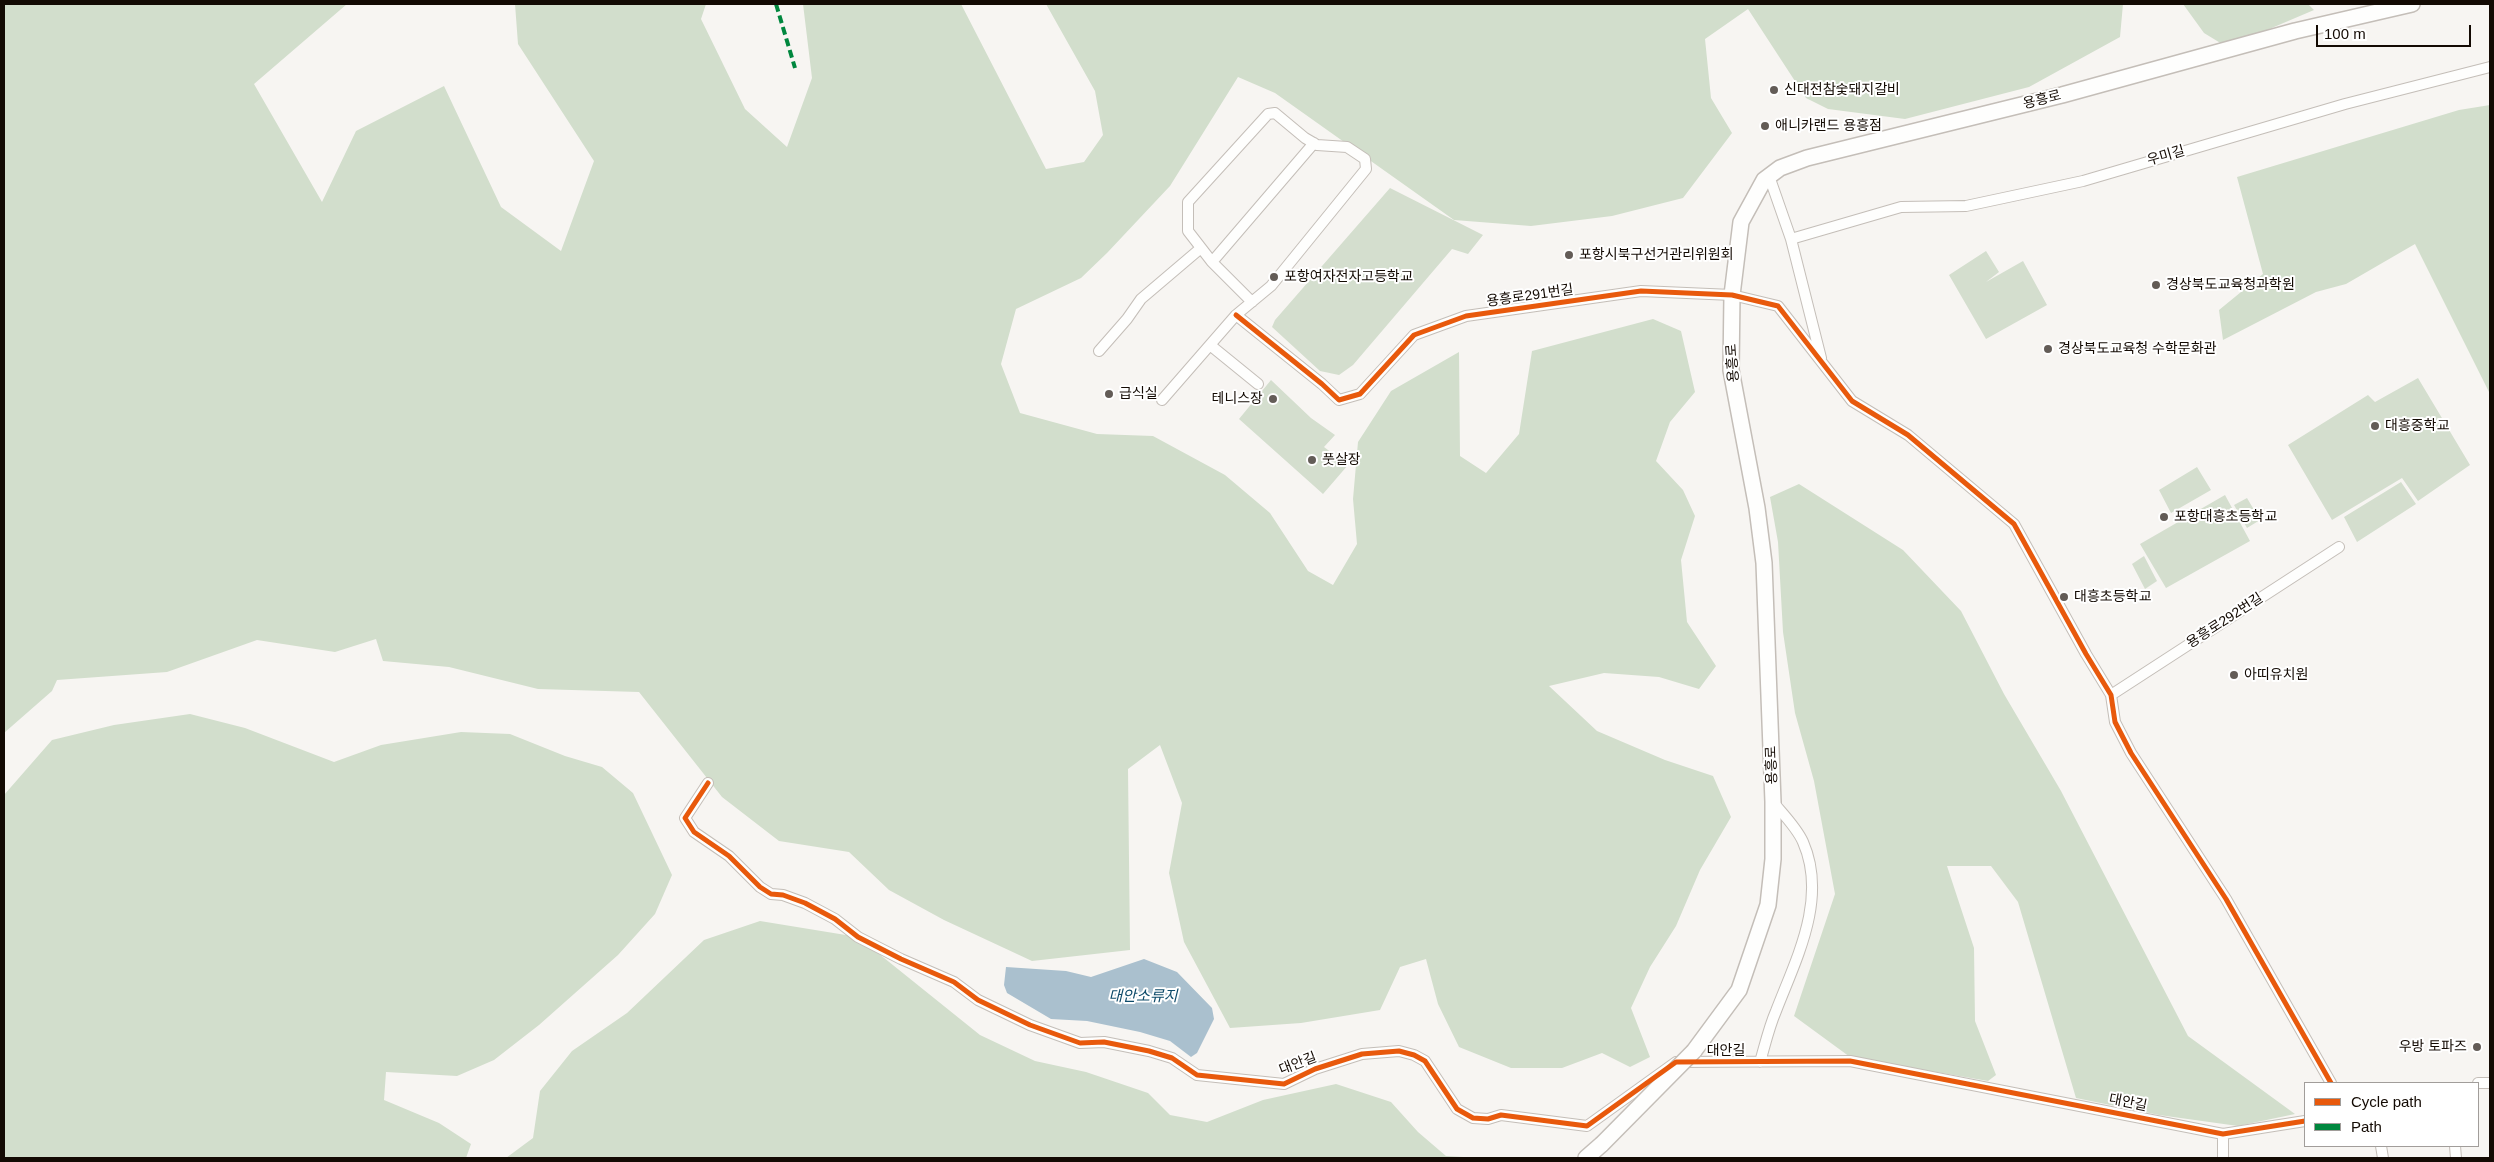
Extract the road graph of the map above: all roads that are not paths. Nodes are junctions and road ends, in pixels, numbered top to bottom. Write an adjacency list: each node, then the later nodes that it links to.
1 (2412, 4): 4 (main road, 용흥로)
2 (2490, 67): 5 (street, 우미길)
3 (1314, 143): 6 (street); 7 (street); 9 (street)
4 (1769, 176): 5 (street); 8 (main road, 용흥로)
5 (1791, 239): 13 (street)
6 (1201, 248): 7 (street); 12 (street)
7 (1212, 262): 9 (street)
8 (1732, 295): 10 (street, 용흥로291번길); 13 (street, 용흥로291번길); 19 (main road, 용흥로)
9 (1252, 302): 10 (street)
10 (1236, 315): 11 (street)
11 (1210, 345): 14 (street); 15 (street)
12 (1099, 351)
13 (1822, 361): 17 (street, 용흥로291번길)
14 (1258, 384)
15 (1162, 400)
16 (2339, 547): 17 (street, 용흥로292번길)
17 (2111, 694): 21 (street)
18 (708, 783): 20 (street, 대안길)
19 (1773, 802): 20 (street); 24 (main road, 용흥로, bridge)
20 (1760, 1062): 23 (street, 대안길)
21 (2330, 1082)
22 (2304, 1121): 23 (street, 대안길)
23 (2223, 1134): 25 (street)
24 (1586, 1158)
25 (2223, 1158)

